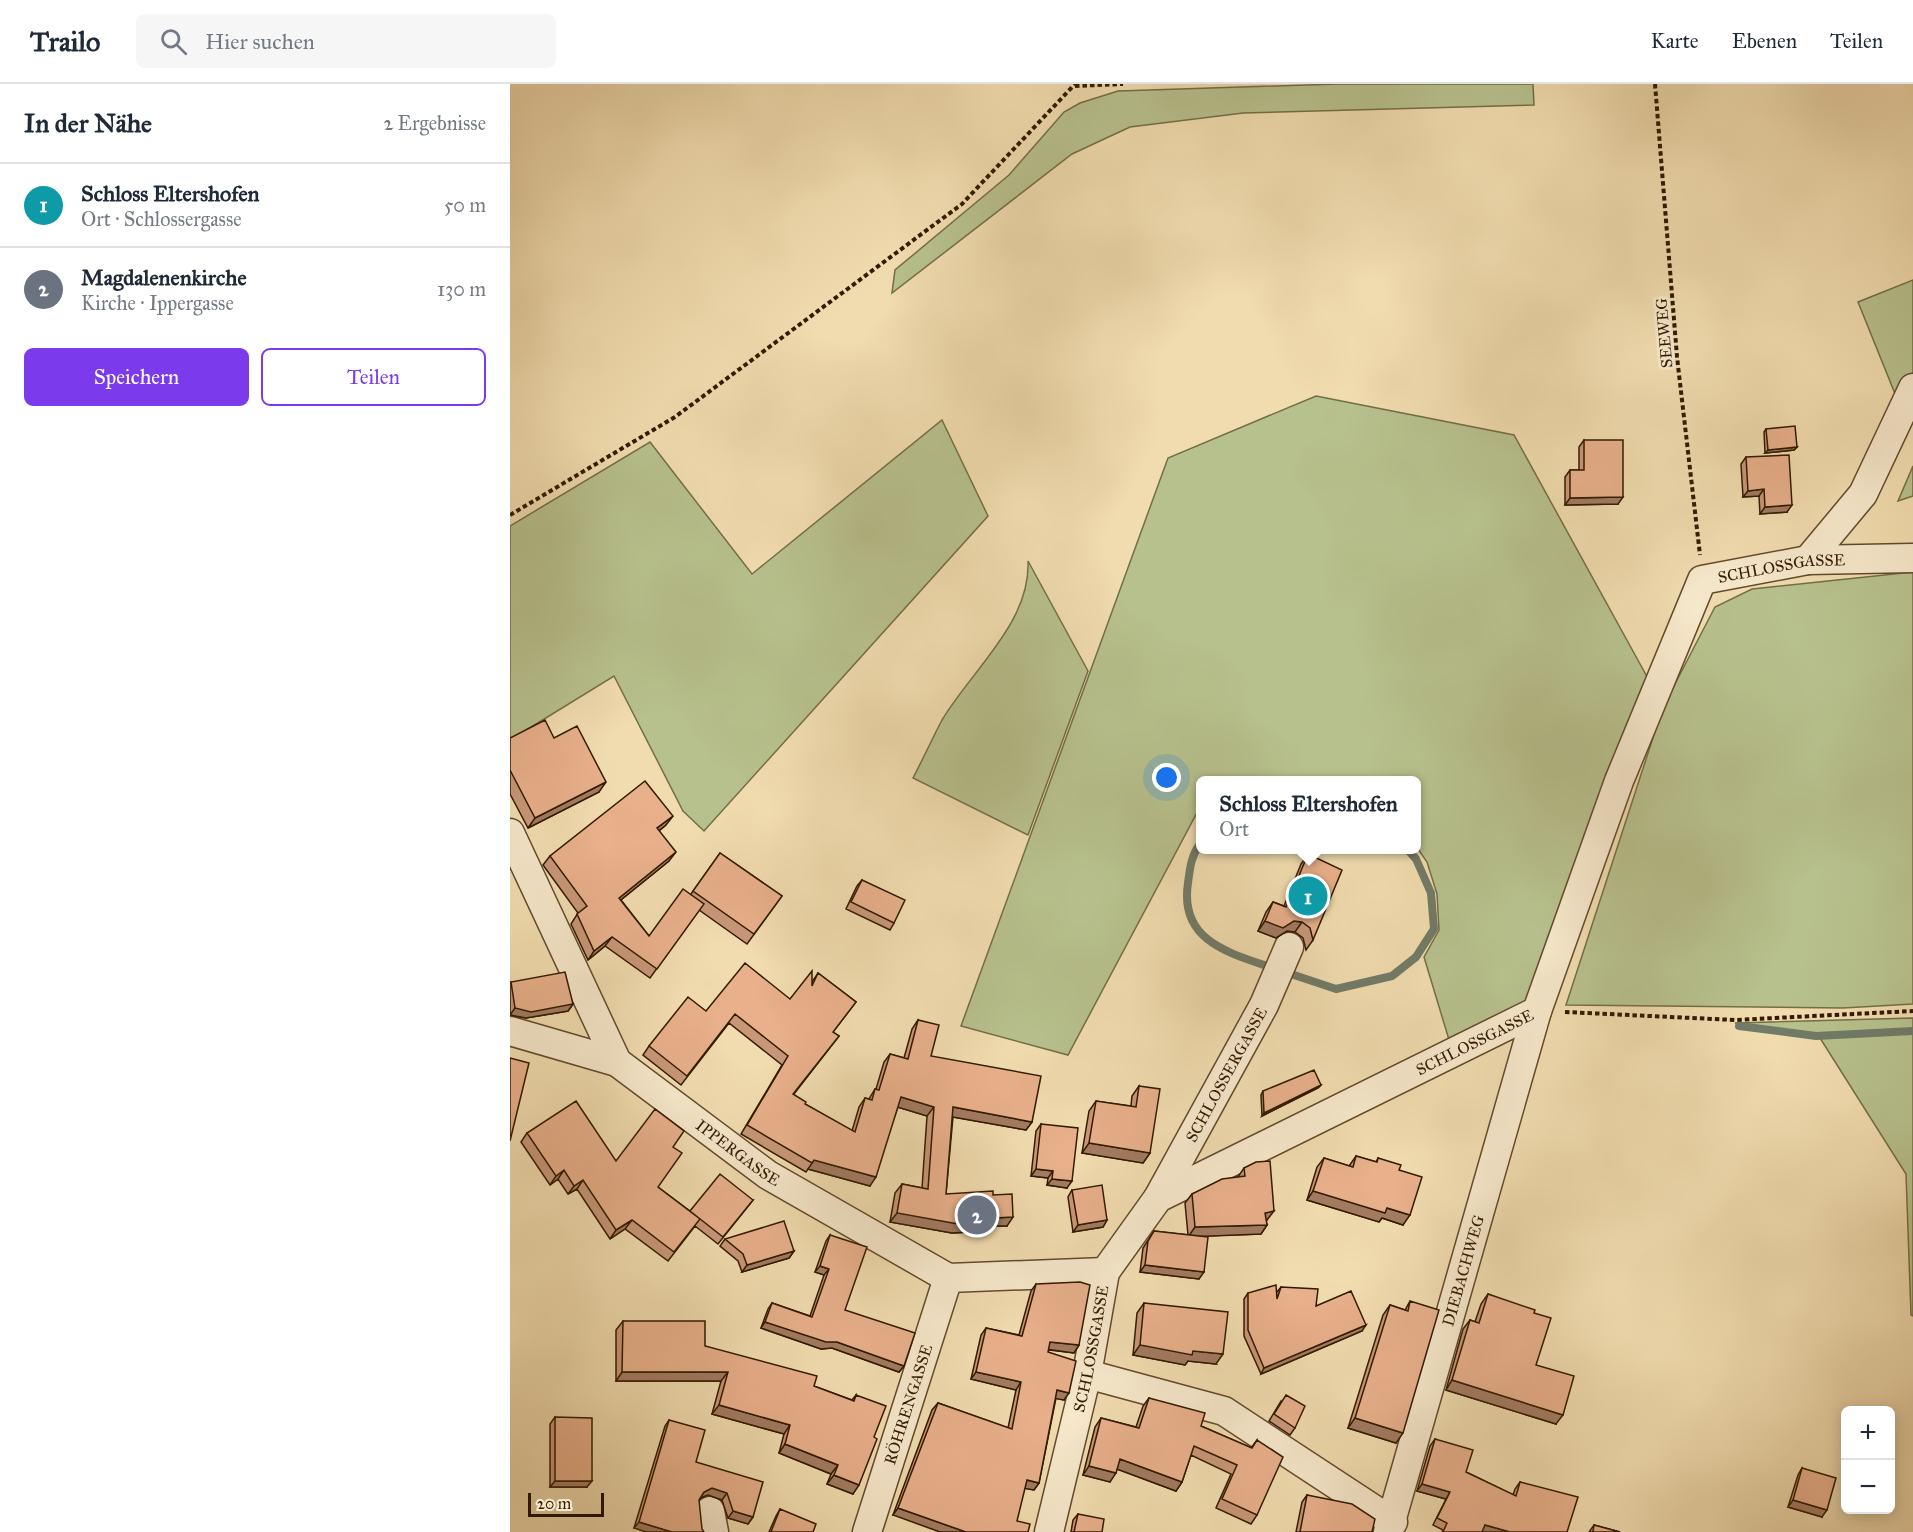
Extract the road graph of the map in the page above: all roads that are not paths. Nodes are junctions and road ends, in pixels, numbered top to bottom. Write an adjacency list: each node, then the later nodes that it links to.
1 (1913, 388): 3 (street)
2 (1913, 558): 3 (street, SCHLOSSGASSE)
3 (1808, 560): 6 (street, SCHLOSSGASSE)
4 (510, 833): 8 (street, IPPERGASSE)
5 (1286, 954): 9 (street, SCHLOSSERGASSE)
6 (1537, 1011): 9 (street, SCHLOSSGASSE); 13 (street, DIEBACHWEG)
7 (510, 1030): 8 (street)
8 (617, 1062): 11 (street, IPPERGASSE)
9 (1158, 1198): 10 (street, SCHLOSSGASSE)
10 (1105, 1272): 11 (street); 12 (street, SCHLOSSGASSE)
11 (948, 1278): 14 (street, RÖHRENGASSE)
12 (1087, 1374): 13 (street); 15 (street, SCHLOSSGASSE)
13 (1391, 1527)
14 (867, 1532)
15 (1049, 1532)

